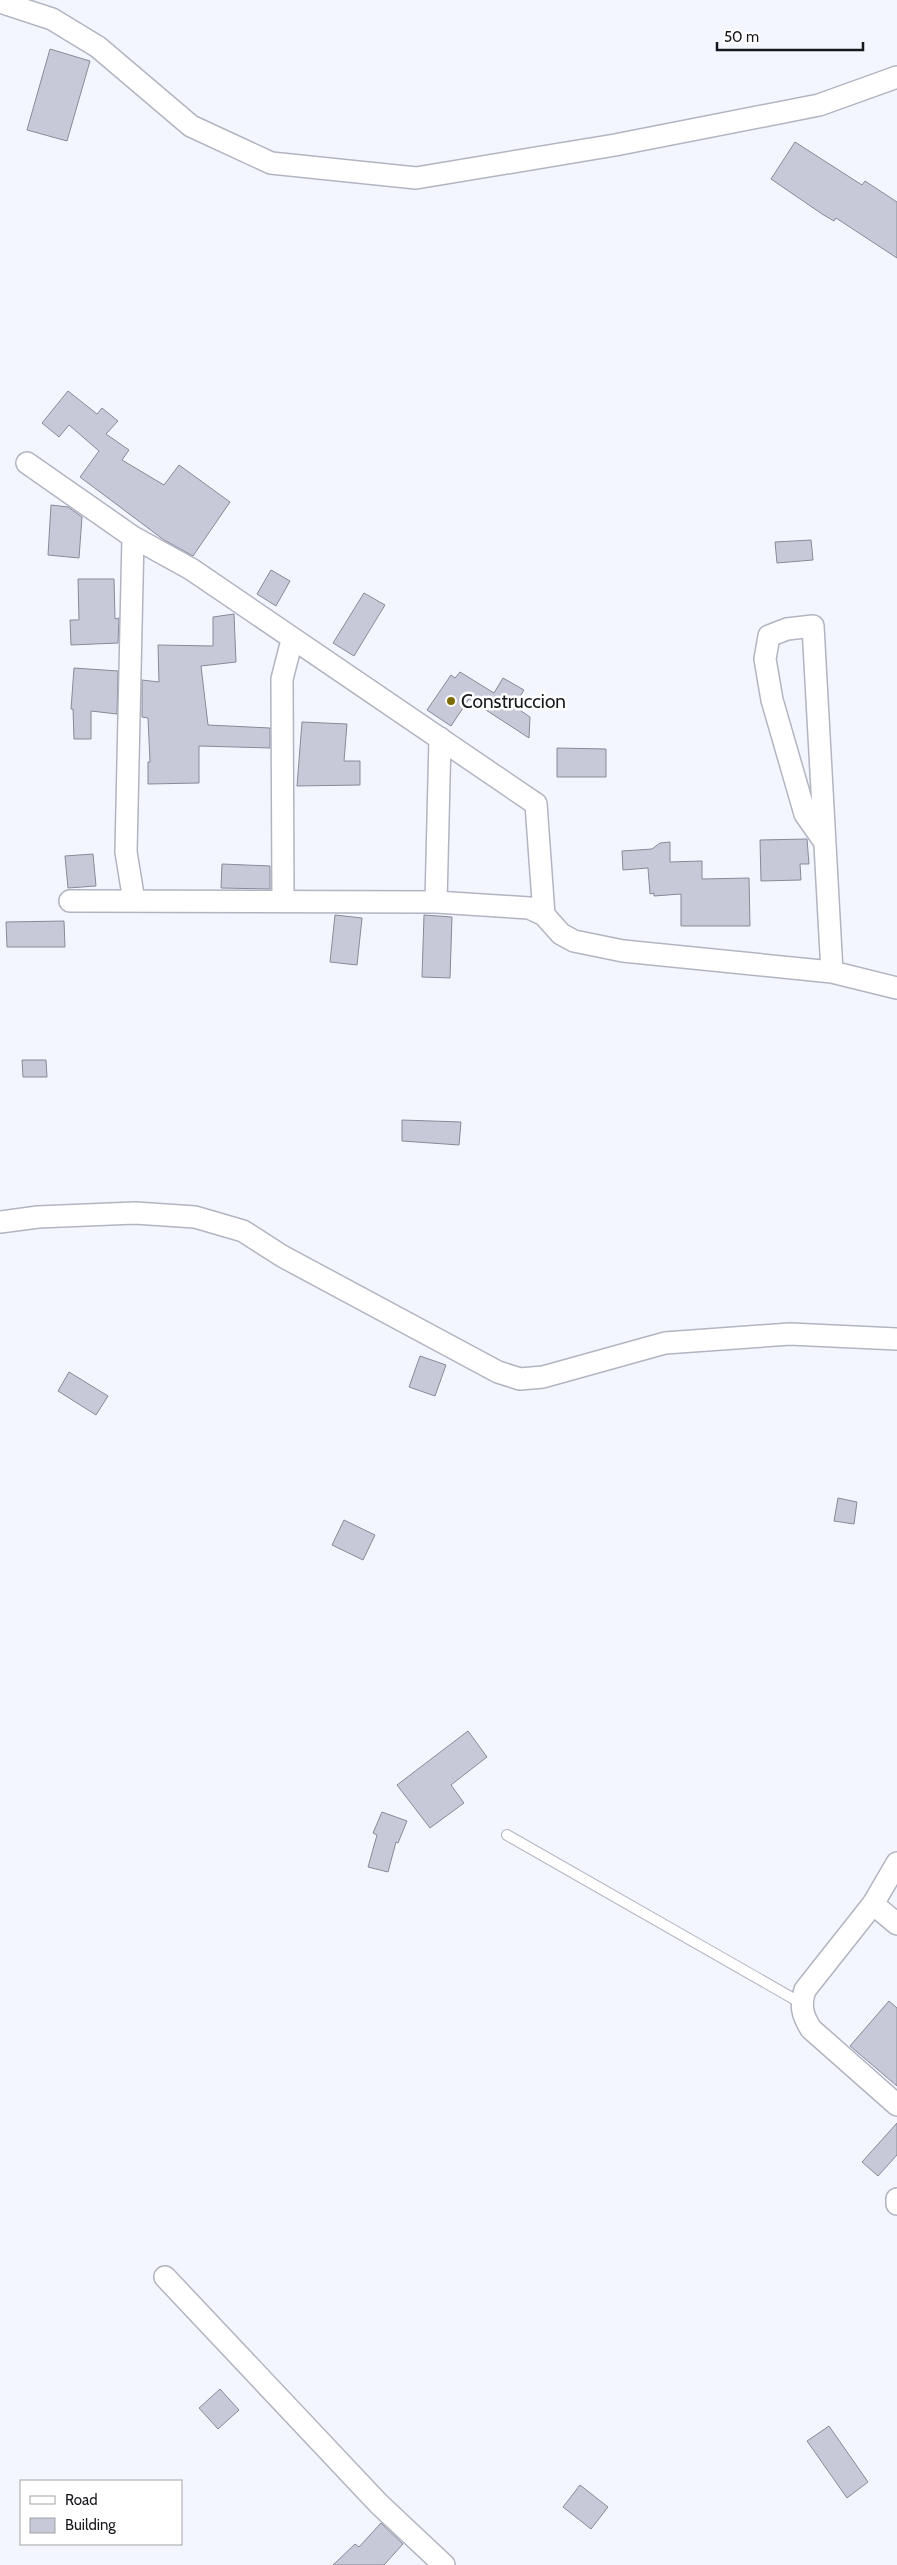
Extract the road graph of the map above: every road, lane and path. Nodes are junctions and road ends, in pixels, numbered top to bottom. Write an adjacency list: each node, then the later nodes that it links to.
1 (0, 2): 2 (street)
2 (897, 77)
3 (27, 463): 4 (street)
4 (133, 537): 5 (street); 10 (street)
5 (292, 640): 6 (street); 8 (street)
6 (440, 738): 11 (street); 12 (street)
7 (824, 841): 7 (street); 13 (street)
8 (283, 900): 10 (street); 11 (street)
9 (70, 901): 10 (street)
10 (134, 901)
11 (436, 902): 12 (street)
12 (544, 915): 13 (street)
13 (832, 972): 14 (street)
14 (897, 988)
15 (0, 1222): 16 (street)
16 (897, 1339)
17 (508, 1835): 21 (lane)
18 (897, 1863): 19 (street)
19 (873, 1904): 20 (street); 21 (street)
20 (897, 1924)
21 (801, 2003): 22 (street)
22 (897, 2104)
23 (897, 2199): 24 (street)
24 (897, 2204)
25 (165, 2276): 26 (street)
26 (444, 2565)

